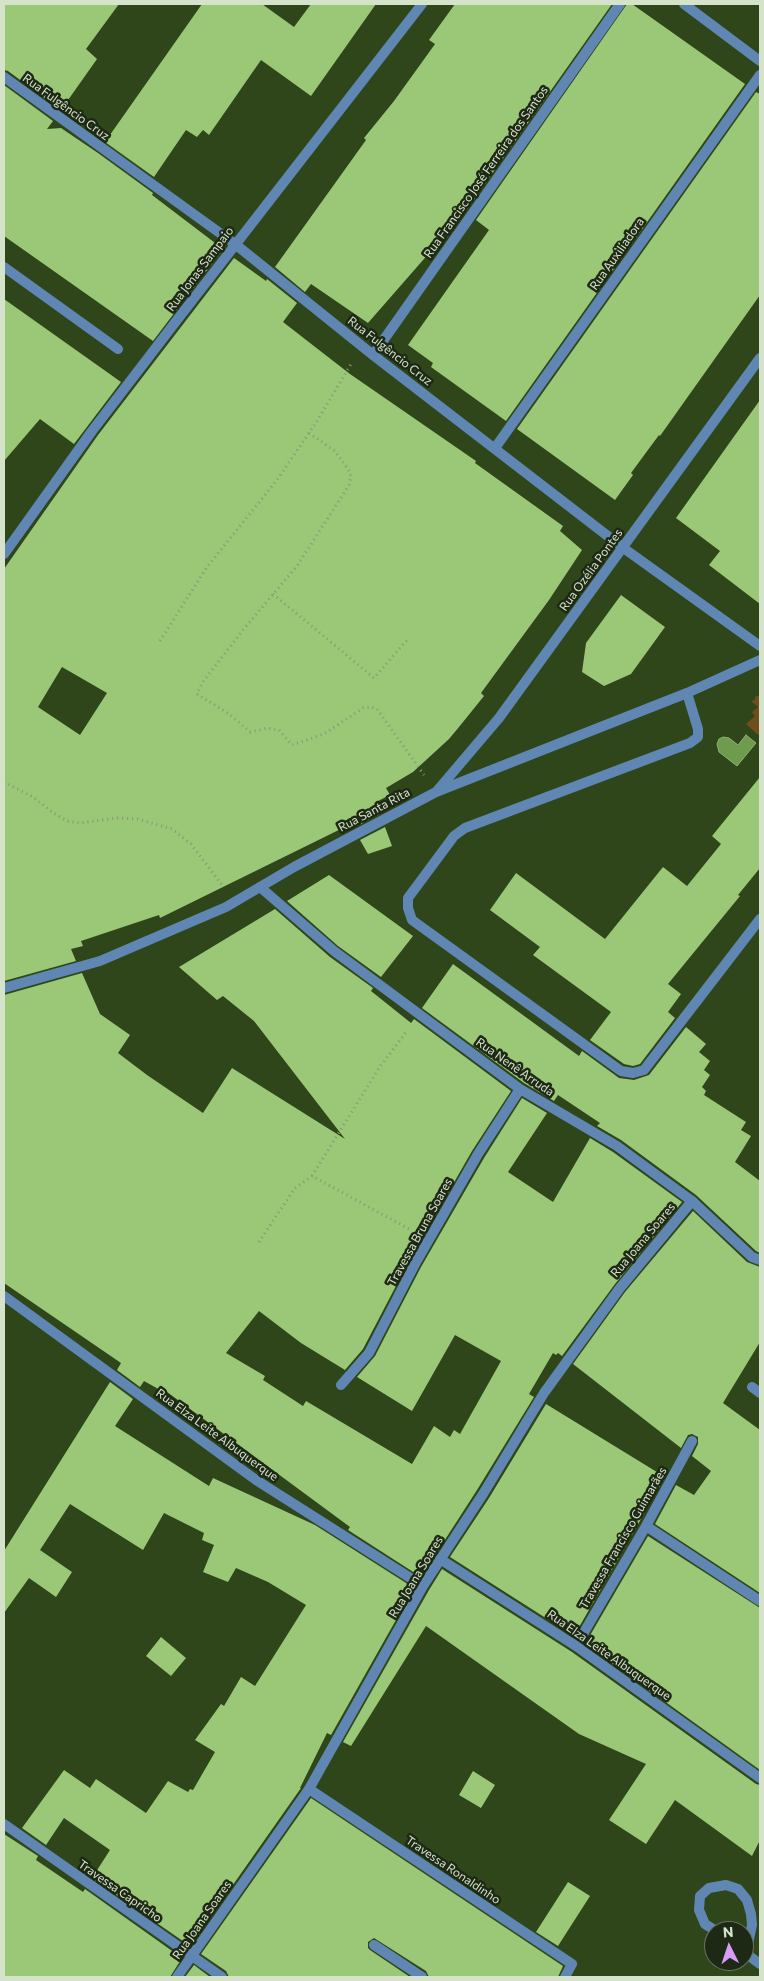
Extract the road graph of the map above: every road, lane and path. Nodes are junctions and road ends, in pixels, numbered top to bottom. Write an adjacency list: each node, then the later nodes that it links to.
1 (422, 4): 7 (street, Rua Jonas Sampaio)
2 (620, 4): 11 (street, Rua Francisco José Ferreira dos Santos)
3 (684, 4): 4 (street)
4 (760, 61)
5 (760, 75): 14 (street, Rua Auxiliadora)
6 (4, 77): 7 (street, Rua Fulgêncio Cruz)
7 (235, 244): 9 (street, Rua Fulgêncio Cruz); 16 (street, Rua Jonas Sampaio)
8 (4, 267): 10 (street)
9 (363, 345): 11 (street, Rua Fulgêncio Cruz); 13 (path)
10 (118, 349)
11 (373, 355): 14 (street, Rua Fulgêncio Cruz)
12 (760, 358): 15 (street, Rua Ozélia Pontes)
13 (308, 433): 17 (path); 19 (path)
14 (495, 448): 15 (street, Rua Fulgêncio Cruz)
15 (622, 548): 20 (street, Rua Fulgêncio Cruz); 24 (street, Rua Ozélia Pontes)
16 (4, 554)
17 (273, 594): 18 (path); 24 (path)
18 (407, 640)
19 (160, 641)
20 (760, 646)
21 (760, 660): 22 (street, Rua Santa Rita)
22 (687, 693): 24 (street, Rua Santa Rita); 27 (street)
23 (4, 782): 26 (path)
24 (436, 792): 25 (street, Rua Santa Rita)
25 (260, 887): 26 (street, Rua Santa Rita); 29 (street, Rua Nenê Arruda)
26 (234, 902): 28 (street, Rua Santa Rita)
27 (760, 919)
28 (4, 988)
29 (420, 1013): 30 (street, Rua Nenê Arruda); 31 (path)
30 (520, 1089): 32 (street, Rua Nenê Arruda); 33 (street, Travessa Bruna Soares)
31 (312, 1176): 33 (path); 34 (path)
32 (692, 1201): 35 (street, Rua Nenê Arruda); 40 (street, Rua Joana Soares)
33 (429, 1239): 37 (street, Travessa Bruna Soares)
34 (259, 1242)
35 (760, 1260)
36 (4, 1296): 41 (street, Rua Elza Leite Albuquerque)
37 (341, 1385)
38 (692, 1442): 39 (street, Travessa Francisco Guimarães)
39 (646, 1526): 42 (street); 43 (street, Travessa Francisco Guimarães)
40 (440, 1559): 41 (street, Rua Joana Soares); 43 (street, Rua Elza Leite Albuquerque)
41 (423, 1586): 45 (street, Rua Joana Soares)
42 (760, 1601)
43 (576, 1646): 44 (street, Rua Elza Leite Albuquerque)
44 (760, 1778)
45 (309, 1789): 50 (street, Rua Joana Soares); 54 (street, Travessa Ronaldinho)
46 (4, 1824): 50 (street, Travessa Capricho)
47 (752, 1921): 48 (street)
48 (704, 1922)
49 (374, 1945): 53 (street)
50 (192, 1957): 51 (street, Rua Joana Soares); 52 (street, Travessa Capricho)
51 (177, 1977)
52 (222, 1977)
53 (422, 1977)
54 (565, 1977)

